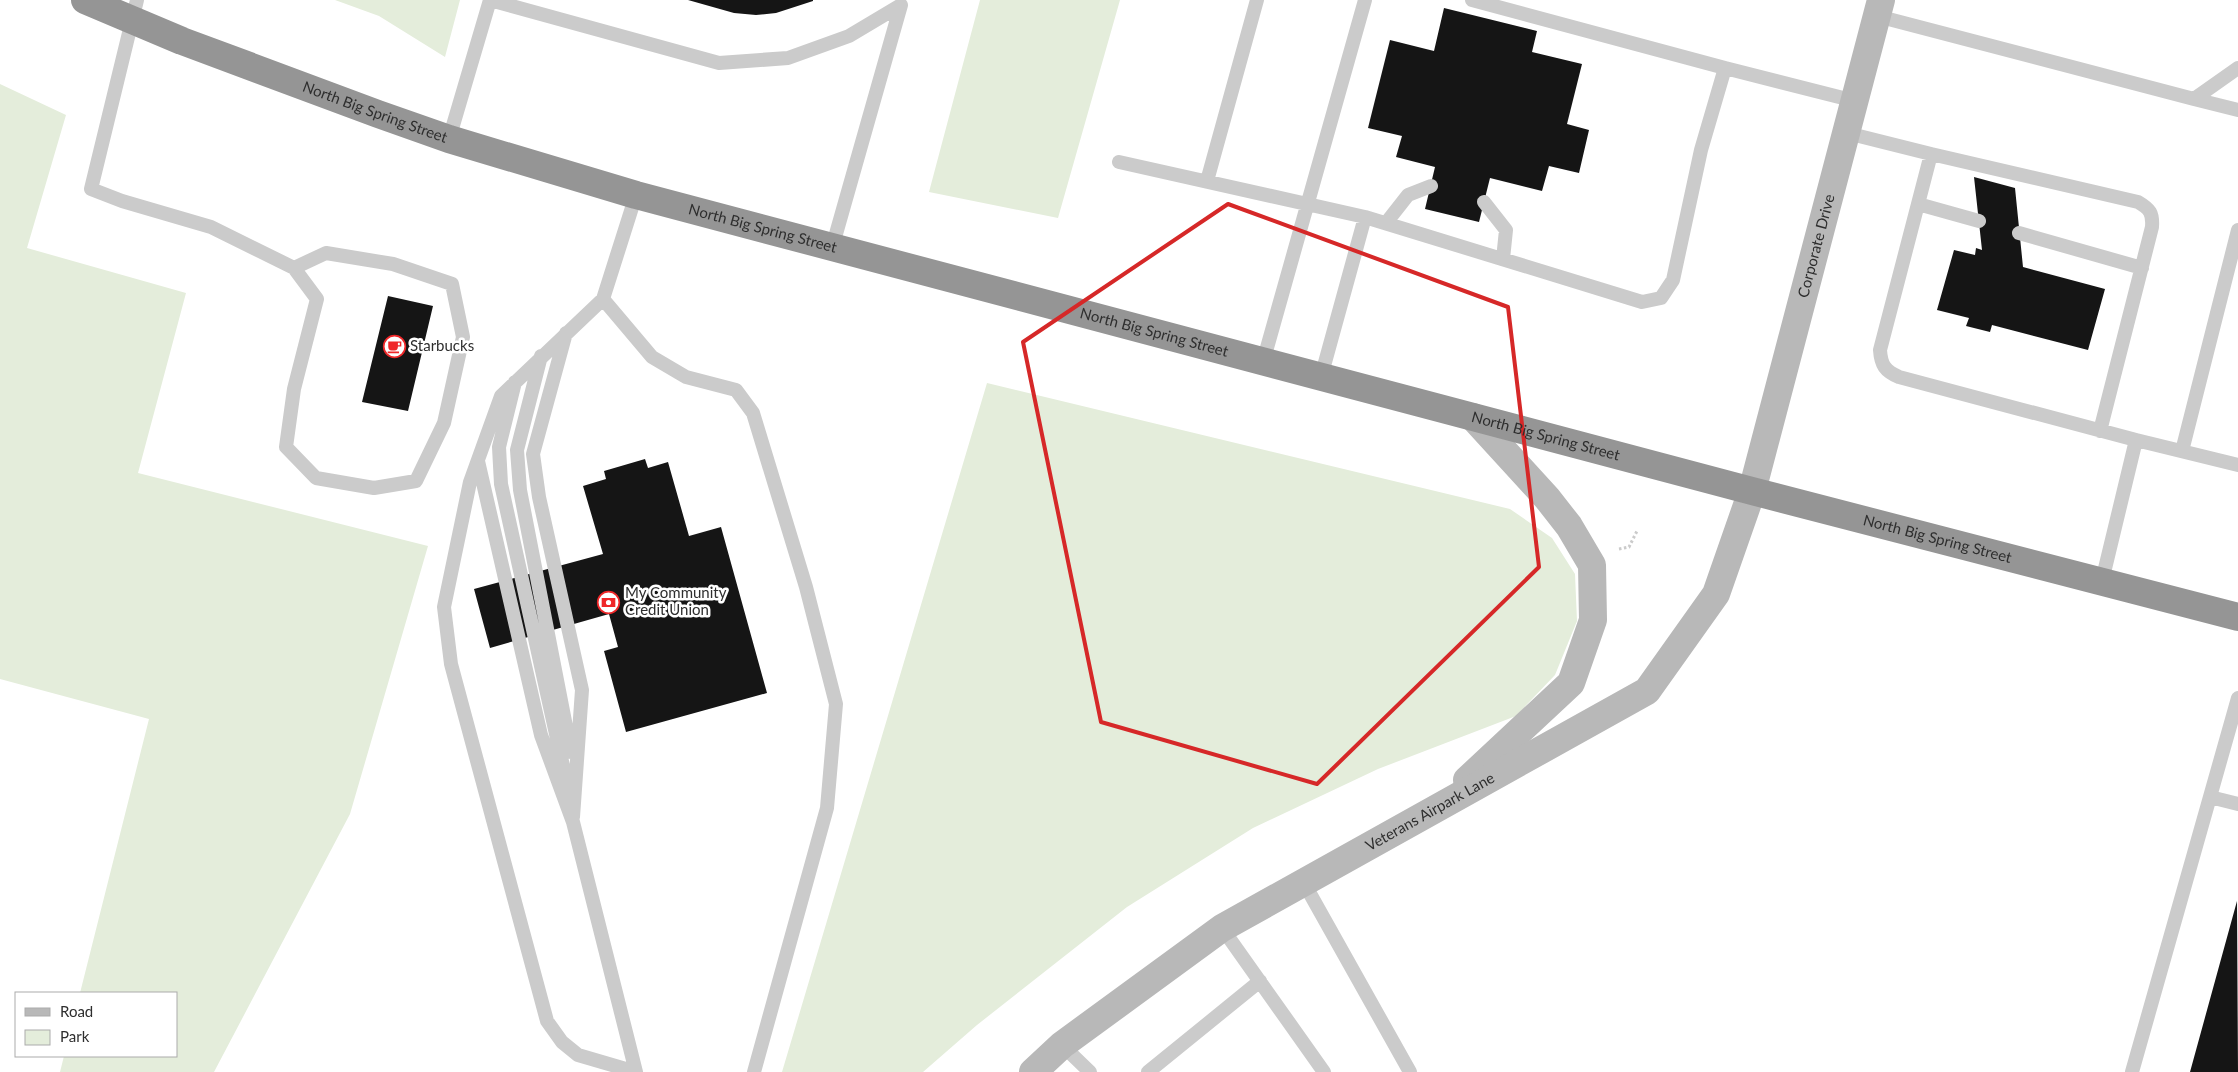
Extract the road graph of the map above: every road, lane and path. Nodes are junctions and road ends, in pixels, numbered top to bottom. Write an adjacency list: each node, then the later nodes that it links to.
1 (85, 0): 7 (highway, North Big Spring Street)
2 (1257, 0): 17 (lane)
3 (1364, 0): 21 (lane)
4 (1472, 0): 8 (lane)
5 (903, 2): 14 (lane); 28 (lane)
6 (1879, 8): 10 (lane); 11 (street, Corporate Drive)
7 (134, 10): 14 (highway, North Big Spring Street); 30 (lane)
8 (1725, 68): 11 (lane); 29 (lane)
9 (2238, 68): 10 (lane)
10 (2194, 99): 12 (lane)
11 (1855, 101): 13 (street, Corporate Drive)
12 (2238, 110)
13 (1846, 134): 15 (lane); 44 (street, Corporate Drive)
14 (449, 139): 19 (highway, North Big Spring Street)
15 (1931, 154): 22 (lane); 31 (lane)
16 (1119, 162): 17 (lane)
17 (1207, 181): 21 (lane)
18 (1430, 186): 25 (lane)
19 (636, 195): 28 (highway, North Big Spring Street); 32 (lane)
20 (1484, 202): 29 (lane)
21 (1307, 204): 23 (lane); 35 (lane)
22 (1918, 204): 24 (lane); 39 (lane)
23 (1366, 217): 25 (lane); 36 (lane)
24 (1979, 221)
25 (1386, 223): 29 (lane)
26 (2238, 230): 41 (lane)
27 (2019, 233): 31 (lane)
28 (832, 248): 35 (highway, North Big Spring Street)
29 (1503, 259)
30 (294, 268): 30 (lane)
31 (2142, 268): 39 (lane)
32 (602, 299): 33 (lane); 59 (lane)
33 (566, 333): 34 (lane); 53 (lane)
34 (541, 356): 37 (lane); 53 (lane)
35 (1264, 362): 36 (highway, North Big Spring Street)
36 (1322, 377): 38 (highway, North Big Spring Street)
37 (515, 382): 42 (lane); 53 (lane)
38 (1473, 417): 44 (highway, North Big Spring Street); 52 (street)
39 (2100, 431): 40 (lane)
40 (2136, 440): 41 (lane); 47 (lane)
41 (2182, 451): 43 (lane)
42 (478, 461): 53 (lane); 58 (lane)
43 (2238, 465)
44 (1752, 492): 47 (highway, North Big Spring Street); 52 (street, Veterans Airpark Lane)
45 (1637, 531): 46 (path)
46 (1614, 550)
47 (2102, 581): 48 (highway, North Big Spring Street)
48 (2238, 616)
49 (2238, 698): 50 (lane)
50 (2210, 797): 51 (lane); 65 (lane)
51 (2238, 804)
52 (1432, 811): 54 (street, Veterans Airpark Lane)
53 (573, 822): 58 (lane)
54 (1304, 883): 55 (street, Veterans Airpark Lane); 64 (lane)
55 (1222, 928): 56 (lane); 57 (street, Veterans Airpark Lane)
56 (1260, 981): 62 (lane); 63 (lane)
57 (1062, 1045): 60 (street, Veterans Airpark Lane); 61 (lane)
58 (636, 1072)
59 (754, 1072)
60 (1033, 1072)
61 (1090, 1072)
62 (1148, 1072)
63 (1324, 1072)
64 (1410, 1072)
65 (2132, 1072)

